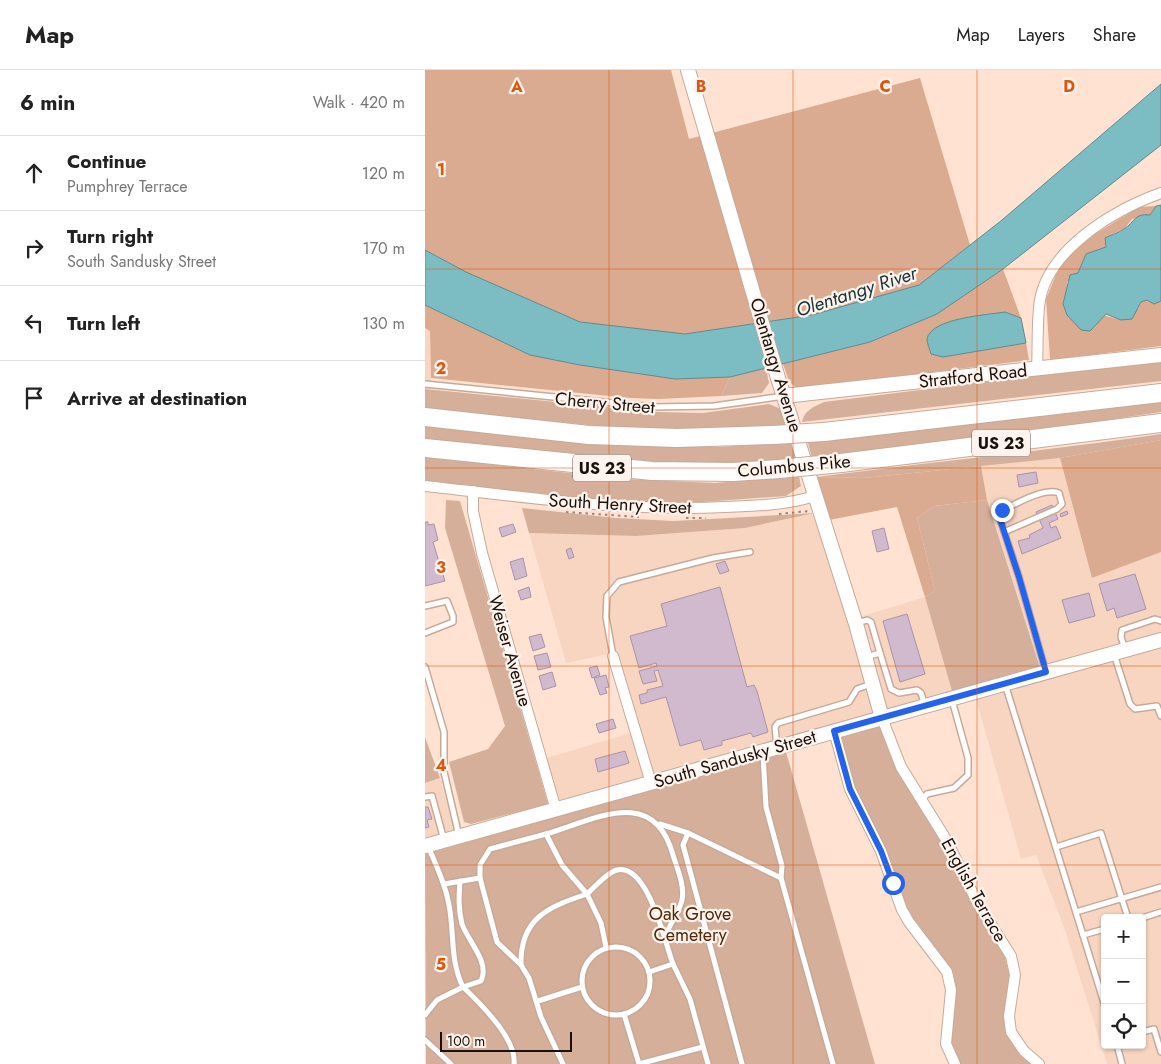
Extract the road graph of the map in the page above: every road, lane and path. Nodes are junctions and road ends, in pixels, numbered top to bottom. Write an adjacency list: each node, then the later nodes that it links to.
1 (688, 70): 7 (street, Olentangy Avenue)
2 (1161, 193): 4 (street)
3 (1161, 355): 4 (street, Stratford Road)
4 (1037, 369): 7 (street, Stratford Road)
5 (425, 384): 7 (lane, Cherry Street)
6 (1161, 393): 8 (highway, Columbus Pike / US 23, bridge)
7 (784, 396): 13 (street, Olentangy Avenue)
8 (425, 417)
9 (1161, 423): 10 (highway, Columbus Pike / US 23, bridge)
10 (425, 448)
11 (425, 486): 12 (street, South Henry Street)
12 (473, 491): 13 (street, South Henry Street); 39 (street, Weiser Avenue)
13 (815, 496): 18 (street, Olentangy Avenue)
14 (1004, 532): 14 (lane); 26 (lane)
15 (751, 552): 23 (lane)
16 (425, 606): 19 (lane)
17 (1161, 622): 21 (lane)
18 (855, 624): 22 (lane); 24 (street, Olentangy Avenue)
19 (425, 633)
20 (1161, 640): 21 (street, South Sandusky Street)
21 (1119, 651): 26 (street, South Sandusky Street); 31 (lane)
22 (880, 653): 24 (lane); 30 (lane)
23 (613, 656): 36 (street)
24 (866, 657): 27 (street, Olentangy Avenue)
25 (425, 670): 43 (lane)
26 (1046, 672): 28 (street, South Sandusky Street)
27 (873, 683): 32 (street, Olentangy Avenue); 34 (lane)
28 (1005, 684): 29 (street, South Sandusky Street); 46 (lane)
29 (951, 698): 30 (street, South Sandusky Street); 38 (lane)
30 (925, 706): 32 (street, South Sandusky Street)
31 (1161, 716)
32 (882, 718): 33 (street, South Sandusky Street); 38 (street, English Terrace)
33 (834, 731): 34 (street, South Sandusky Street); 83 (street)
34 (777, 747): 35 (street, South Sandusky Street)
35 (763, 751): 36 (street, South Sandusky Street); 48 (lane)
36 (651, 782): 39 (street, South Sandusky Street)
37 (425, 797): 44 (lane)
38 (921, 801): 84 (street, English Terrace)
39 (556, 810): 43 (street, South Sandusky Street)
40 (659, 824): 41 (lane); 42 (lane); 60 (lane)
41 (688, 833): 48 (lane); 81 (lane)
42 (546, 834): 47 (lane); 52 (lane)
43 (460, 836): 44 (street, South Sandusky Street)
44 (444, 841): 45 (street, South Sandusky Street)
45 (426, 846): 50 (lane)
46 (1056, 848): 53 (lane); 54 (lane)
47 (480, 878): 49 (lane); 63 (lane)
48 (781, 878): 82 (lane)
49 (460, 881): 50 (lane); 65 (lane)
50 (444, 884): 65 (lane)
51 (1161, 887): 53 (lane)
52 (587, 894): 60 (lane); 61 (lane); 63 (lane)
53 (1122, 898): 54 (lane); 56 (lane)
54 (1076, 912): 59 (lane)
55 (1161, 912): 57 (lane)
56 (1127, 914)
57 (1146, 916)
58 (1101, 930): 59 (lane)
59 (1083, 935): 67 (lane)
60 (665, 938): 62 (lane)
61 (606, 947): 64 (lane); 66 (lane)
62 (673, 964): 64 (lane); 73 (lane)
63 (521, 965): 68 (lane)
64 (649, 972): 69 (lane)
65 (463, 986): 70 (lane); 77 (lane)
66 (581, 987): 68 (lane); 69 (lane)
67 (1101, 992)
68 (538, 1001): 78 (lane)
69 (624, 1014): 79 (lane)
70 (425, 1015)
71 (1146, 1031): 75 (lane)
72 (425, 1040): 76 (lane)
73 (703, 1047): 79 (lane); 80 (lane)
74 (1118, 1049): 85 (lane)
75 (1161, 1052)
76 (451, 1064)
77 (514, 1064)
78 (563, 1064)
79 (639, 1064)
80 (708, 1064)
81 (742, 1064)
82 (833, 1064)
83 (955, 1064)
84 (1039, 1064)
85 (1123, 1064)

